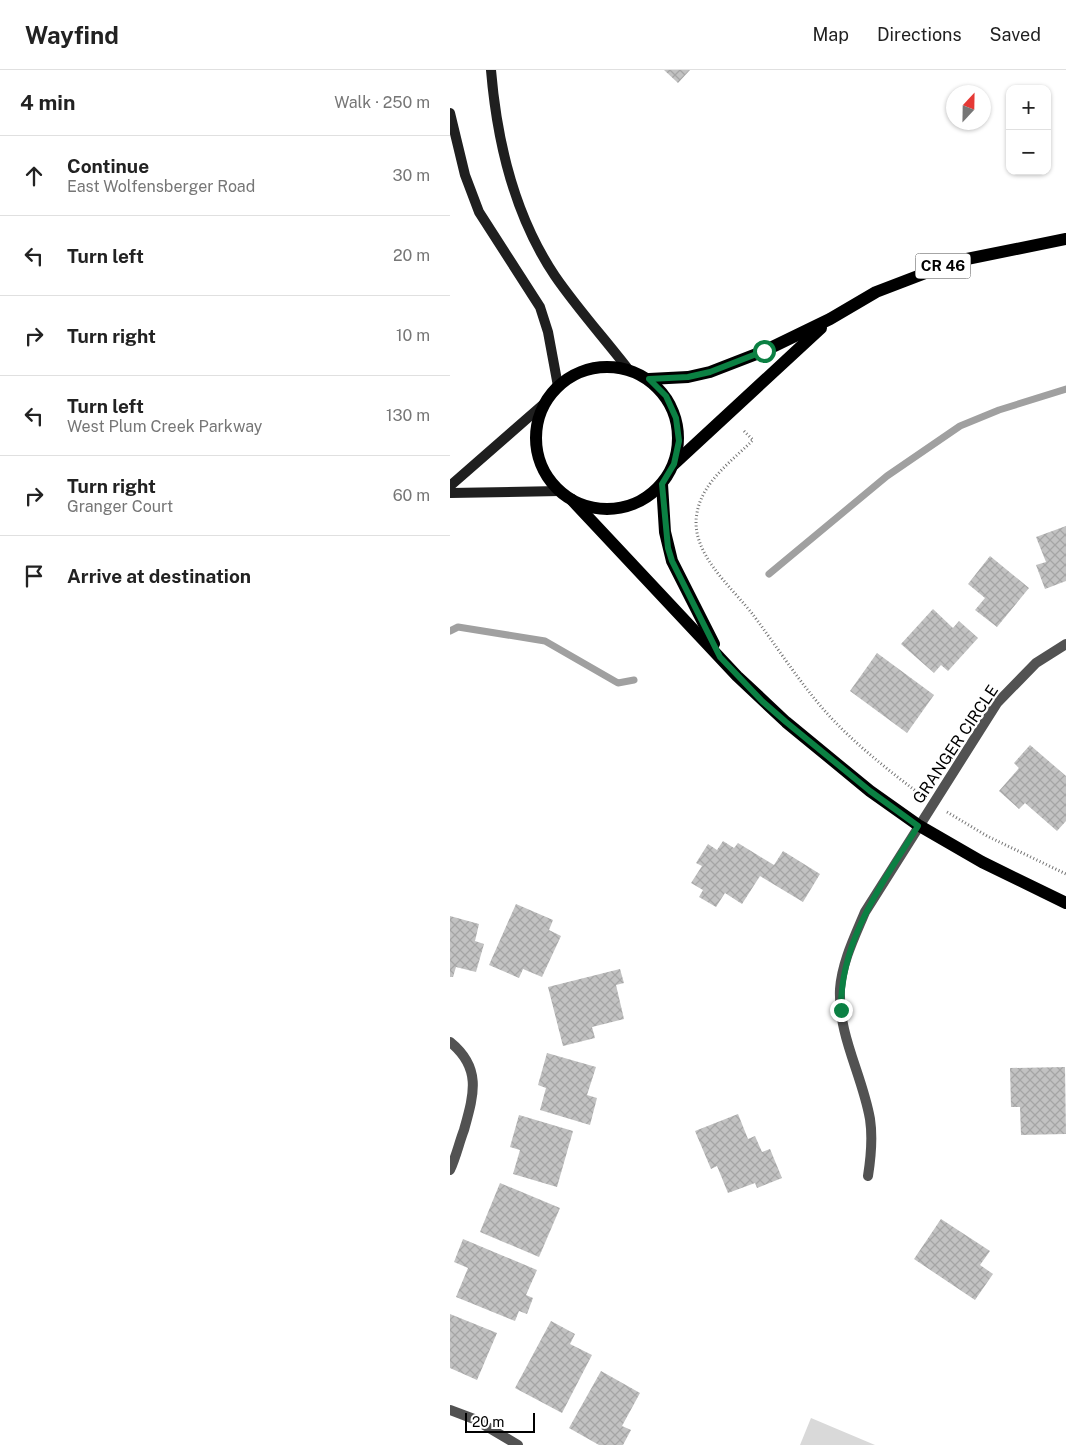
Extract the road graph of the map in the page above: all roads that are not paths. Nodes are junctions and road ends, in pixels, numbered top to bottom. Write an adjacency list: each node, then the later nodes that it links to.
1 (491, 70): 5 (main road)
2 (450, 113): 7 (main road)
3 (1066, 239): 4 (main road, CR 46)
4 (830, 319): 6 (main road); 9 (main road)
5 (628, 369): 6 (main road); 7 (main road)
6 (649, 379): 9 (main road)
7 (558, 386): 8 (main road)
8 (546, 402): 11 (main road); 12 (main road)
9 (674, 464): 10 (main road)
10 (662, 484): 14 (main road); 16 (main road)
11 (450, 486)
12 (560, 491): 13 (main road); 14 (main road)
13 (450, 493)
14 (572, 500): 16 (main road)
15 (1066, 644): 17 (street, GRANGER CIRCLE)
16 (720, 657): 17 (main road)
17 (918, 826): 18 (main road); 21 (street, GRANGER CIRCLE)
18 (1066, 903)
19 (450, 1042): 20 (street)
20 (450, 1170)
21 (868, 1176)
22 (450, 1410): 23 (street)
23 (518, 1445)

